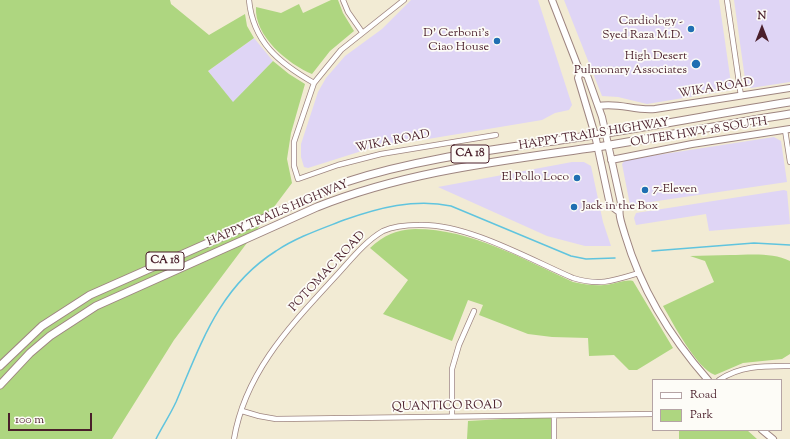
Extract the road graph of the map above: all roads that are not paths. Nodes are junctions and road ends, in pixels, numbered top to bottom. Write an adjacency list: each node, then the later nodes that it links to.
1 (248, 0): 8 (street)
2 (343, 0): 6 (street)
3 (404, 0): 6 (street)
4 (552, 0): 7 (street)
5 (727, 0): 10 (street)
6 (362, 32): 8 (street)
7 (580, 72): 12 (street); 17 (street)
8 (314, 83): 16 (street, WIKA ROAD)
9 (790, 88): 10 (street, WIKA ROAD)
10 (741, 96): 12 (street, WIKA ROAD)
11 (790, 102): 15 (main road, HAPPY TRAILS HIGHWAY / CA 18)
12 (598, 106): 15 (street)
13 (790, 114): 18 (main road, HAPPY TRAILS HIGHWAY / CA 18)
14 (787, 130): 20 (street, OUTER HWY 18 SOUTH); 21 (street)
15 (606, 133): 17 (main road, HAPPY TRAILS HIGHWAY / CA 18); 18 (street)
16 (496, 135)
17 (595, 135): 19 (street); 25 (main road, HAPPY TRAILS HIGHWAY / CA 18)
18 (608, 145): 19 (main road, HAPPY TRAILS HIGHWAY / CA 18); 20 (street)
19 (598, 147): 22 (street); 29 (main road, HAPPY TRAILS HIGHWAY / CA 18)
20 (611, 160): 22 (street)
21 (790, 162)
22 (618, 211): 23 (street)
23 (639, 273): 27 (street); 30 (street, POTOMAC ROAD)
24 (474, 311): 33 (street)
25 (0, 366)
26 (790, 366): 28 (street)
27 (707, 379)
28 (720, 379)
29 (0, 385)
30 (242, 411): 33 (street, QUANTICO ROAD); 35 (street, POTOMAC ROAD)
31 (652, 414): 32 (street, QUANTICO ROAD)
32 (554, 416): 33 (street, QUANTICO ROAD); 36 (street)
33 (452, 417)
34 (763, 431): 37 (street)
35 (234, 439)
36 (554, 439)
37 (773, 439)

